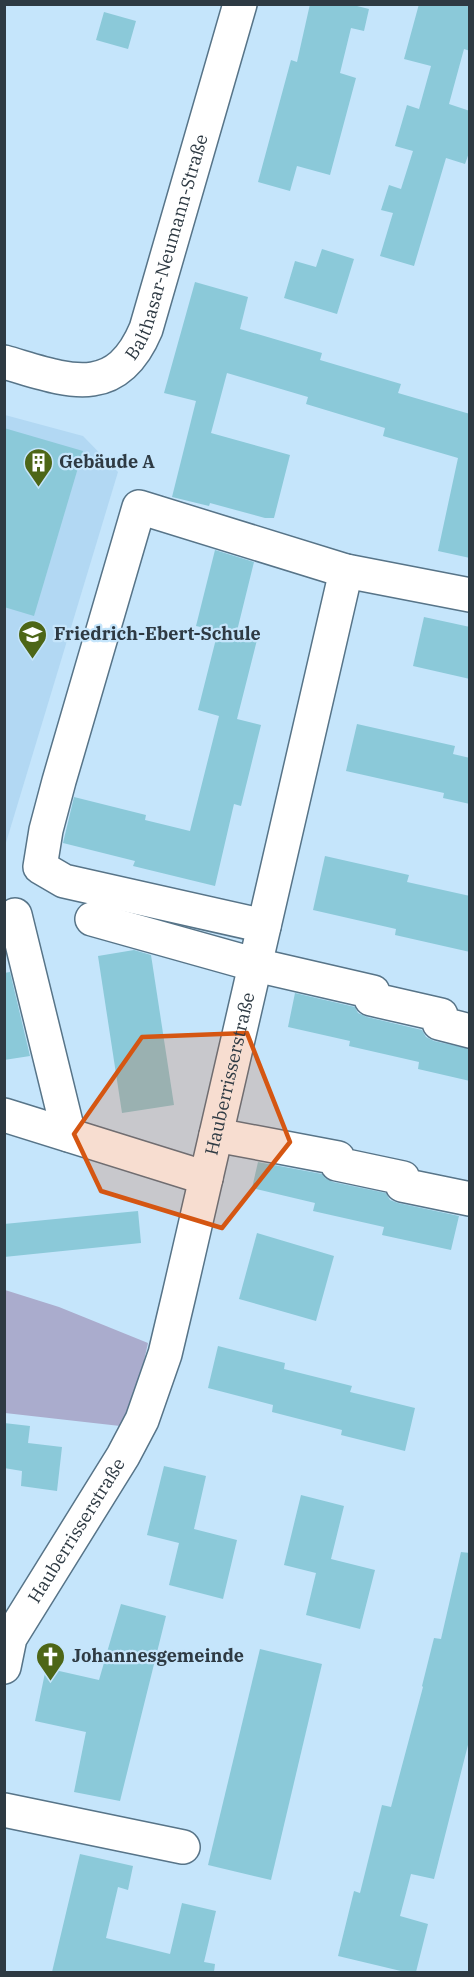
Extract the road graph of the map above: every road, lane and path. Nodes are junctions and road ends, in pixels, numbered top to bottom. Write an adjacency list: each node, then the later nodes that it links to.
1 (240, 4): 2 (street, Balthasar-Neumann-Straße)
2 (4, 362)
3 (346, 571): 4 (street); 7 (street, Hauberrisserstraße); 7 (street)
4 (470, 595)
5 (15, 915): 12 (street)
6 (92, 920): 8 (street)
7 (264, 926): 8 (street, Hauberrisserstraße)
8 (255, 965): 9 (street); 11 (street, Hauberrisserstraße)
9 (470, 1031)
10 (4, 1115): 12 (street)
11 (216, 1135): 13 (street, Hauberrisserstraße); 14 (street)
12 (69, 1136): 13 (street)
13 (206, 1178): 15 (street, Hauberrisserstraße)
14 (470, 1198)
15 (6, 1648)
16 (4, 1810): 17 (street)
17 (183, 1847)

